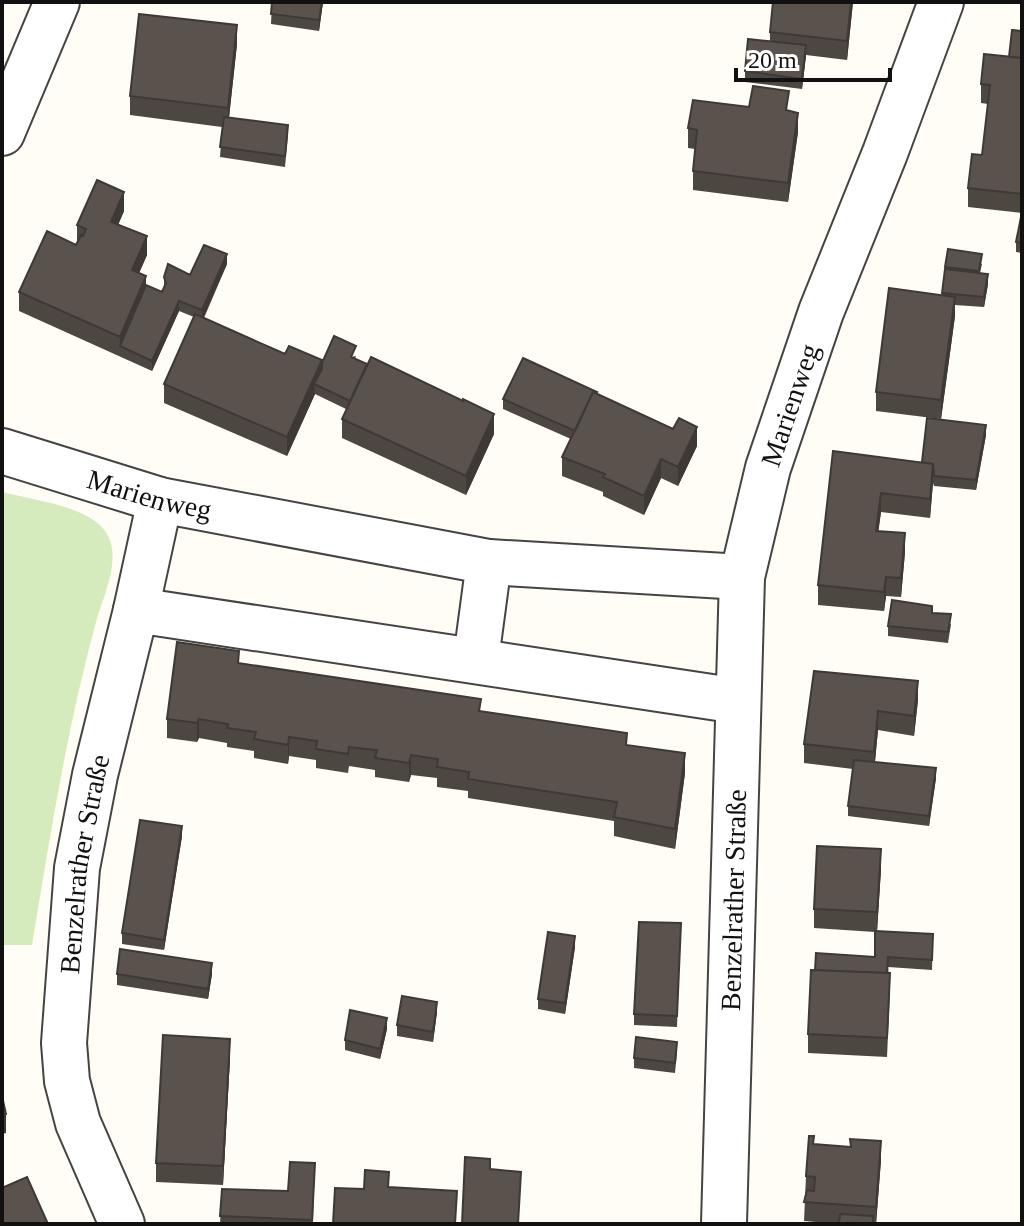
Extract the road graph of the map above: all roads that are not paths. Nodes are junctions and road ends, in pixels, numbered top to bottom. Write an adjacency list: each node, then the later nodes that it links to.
1 (57, 2): 3 (street)
2 (941, 2): 7 (street, Marienweg)
3 (2, 133)
4 (2, 451): 5 (street, Marienweg)
5 (160, 500): 6 (street, Marienweg); 8 (street, Benzelrather Straße)
6 (489, 562): 7 (street, Marienweg); 9 (street)
7 (742, 577): 10 (street, Benzelrather Straße)
8 (136, 610): 9 (street); 11 (street, Benzelrather Straße)
9 (476, 659): 10 (street)
10 (738, 701): 12 (street, Benzelrather Straße)
11 (122, 1224)
12 (724, 1224)

